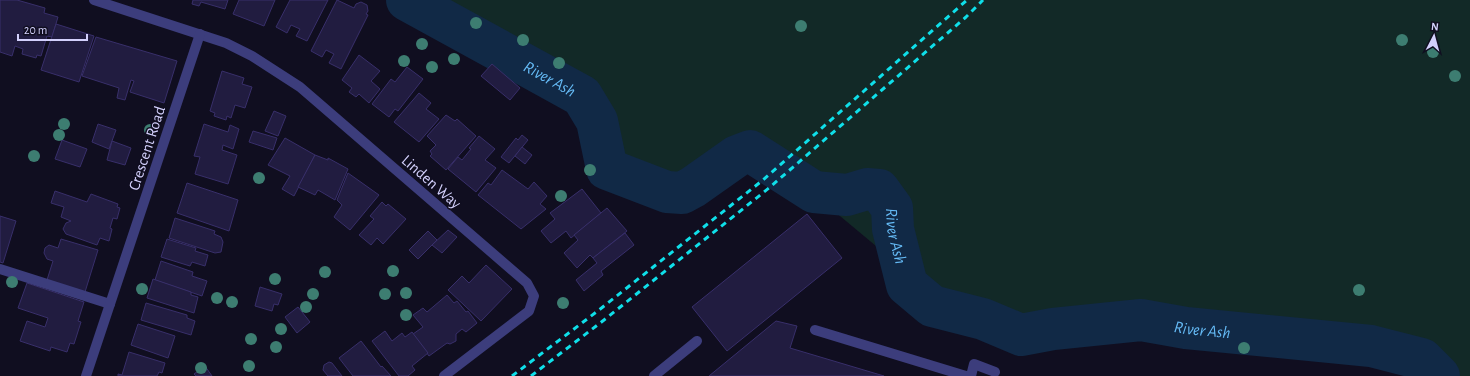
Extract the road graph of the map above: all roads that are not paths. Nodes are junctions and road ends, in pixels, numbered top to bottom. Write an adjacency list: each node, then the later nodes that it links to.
1 (94, 0): 2 (street)
2 (200, 34): 4 (street, Crescent Road); 9 (street, Linden Way)
3 (0, 269): 4 (street)
4 (110, 304): 8 (street, Crescent Road)
5 (815, 330): 11 (street)
6 (697, 341): 10 (street)
7 (995, 372): 12 (street)
8 (86, 376)
9 (444, 376)
10 (654, 376)
11 (966, 376)
12 (971, 376)

